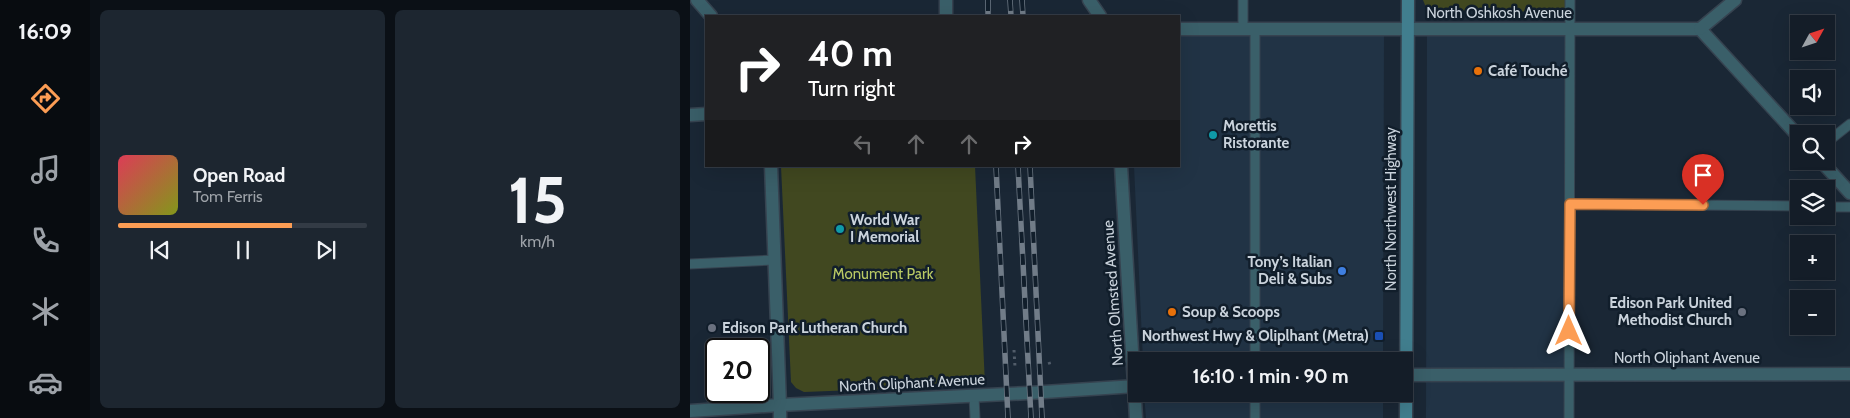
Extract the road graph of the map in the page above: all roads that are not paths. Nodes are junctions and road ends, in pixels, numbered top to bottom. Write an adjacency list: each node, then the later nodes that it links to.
1 (697, 0): 8 (street)
2 (946, 0): 9 (street)
3 (1090, 0): 10 (street)
4 (1243, 0): 12 (lane)
5 (1408, 0): 13 (main road, North Northwest Highway)
6 (1570, 0): 14 (lane)
7 (1735, 0): 15 (street)
8 (710, 15)
9 (946, 15)
10 (1099, 15)
11 (1180, 29): 12 (street, North Oshkosh Avenue)
12 (1249, 29): 13 (street, North Oshkosh Avenue); 32 (lane)
13 (1408, 29): 14 (street, North Oshkosh Avenue); 33 (main road, North Northwest Highway)
14 (1570, 29): 15 (street, North Oshkosh Avenue); 25 (lane)
15 (1700, 30): 19 (street)
16 (705, 114): 17 (street)
17 (690, 115)
18 (1850, 124): 20 (lane)
19 (1790, 127)
20 (1835, 136)
21 (771, 167): 29 (street)
22 (1121, 167): 31 (street, North Olmsted Avenue)
23 (1829, 170): 24 (street)
24 (1850, 193)
25 (1570, 204): 26 (lane); 36 (lane)
26 (1790, 206)
27 (1835, 207): 28 (lane)
28 (1850, 207)
29 (775, 260): 30 (lane); 43 (street)
30 (690, 264)
31 (1134, 352)
32 (1255, 352)
33 (1405, 352)
34 (1850, 374): 36 (street, North Oliphant Avenue)
35 (1413, 375): 36 (street, North Oliphant Avenue)
36 (1569, 375): 48 (lane)
37 (1128, 386): 38 (street, North Oliphant Avenue)
38 (974, 396): 43 (street, North Oliphant Avenue); 44 (lane)
39 (1136, 402): 45 (street, North Olmsted Avenue)
40 (1255, 402): 46 (lane)
41 (1406, 402): 47 (main road, North Northwest Highway)
42 (690, 410): 43 (street, North Oliphant Avenue)
43 (780, 412)
44 (975, 418)
45 (1136, 418)
46 (1255, 418)
47 (1406, 418)
48 (1569, 418)

